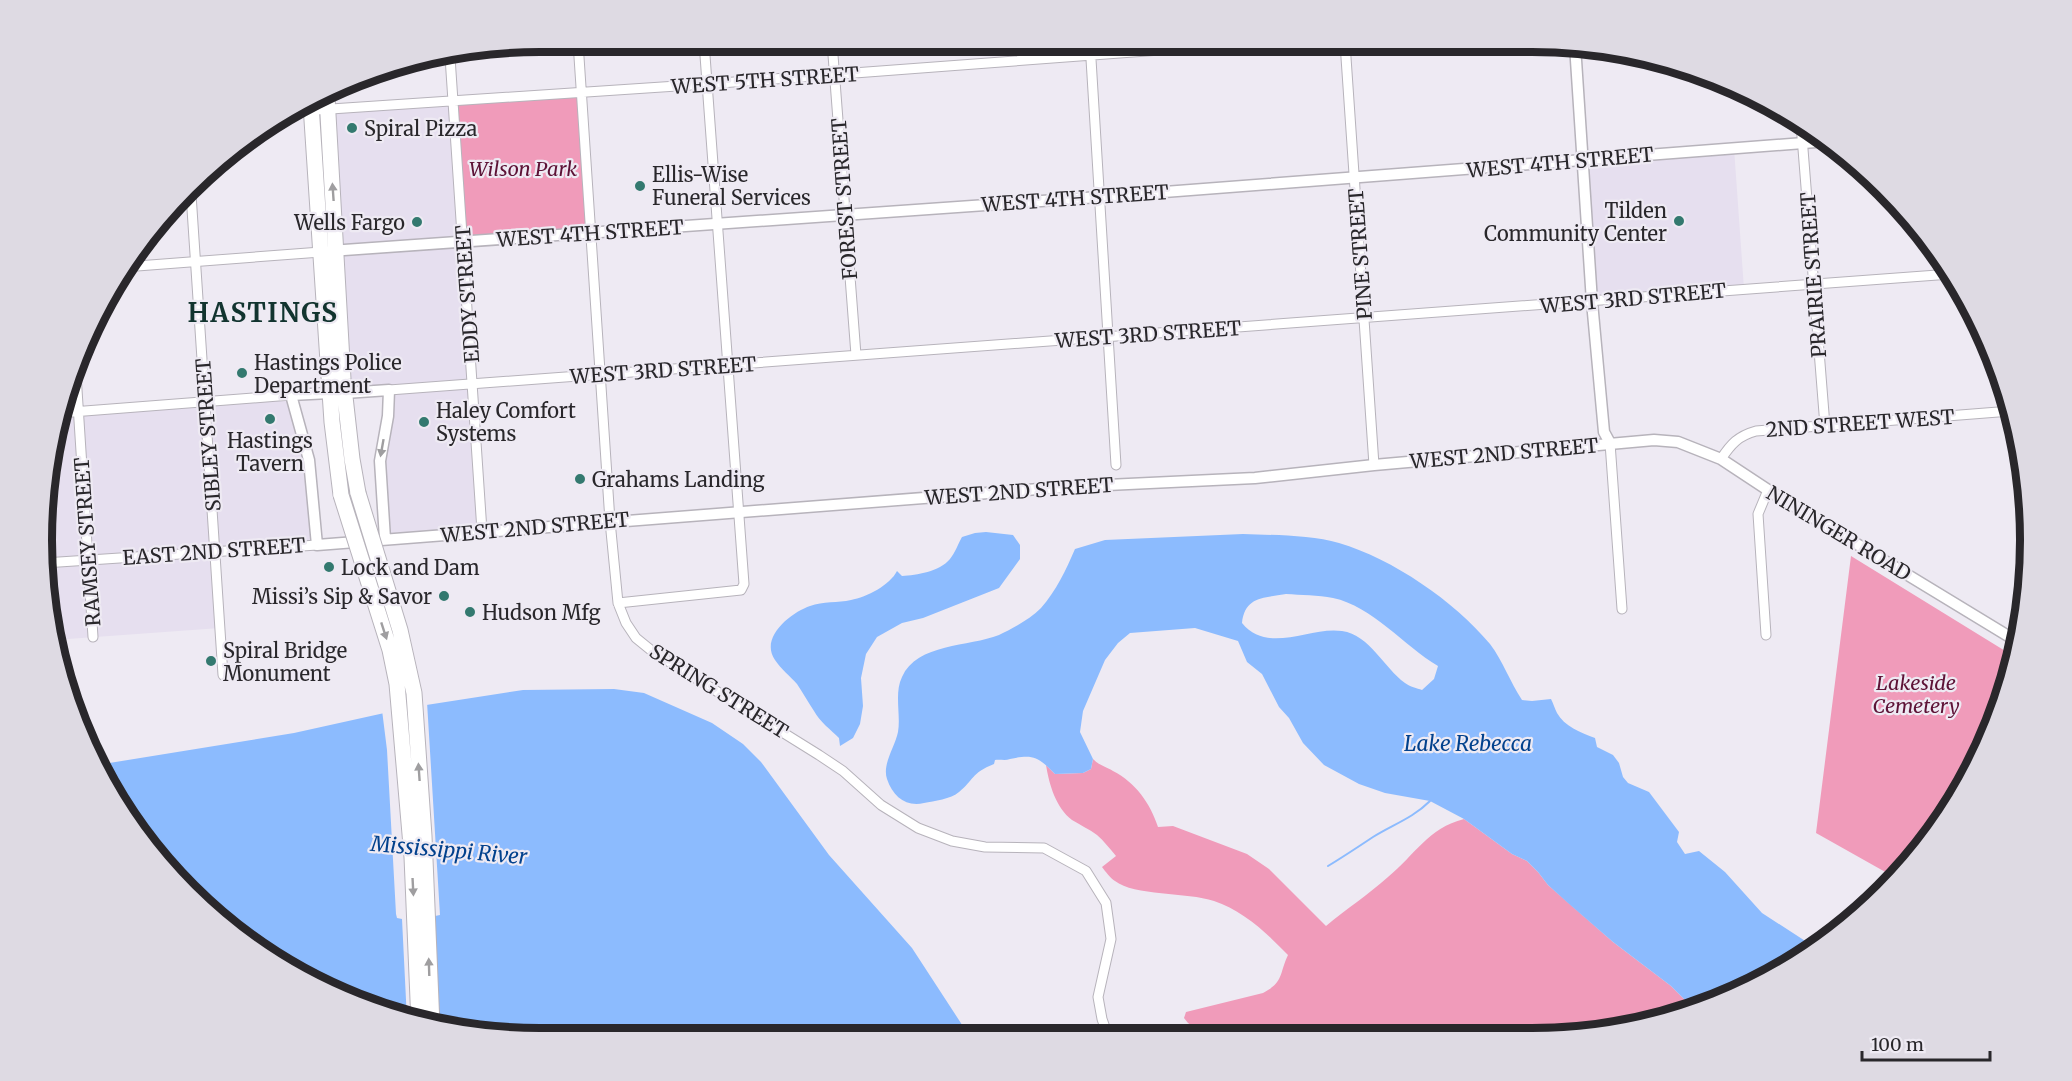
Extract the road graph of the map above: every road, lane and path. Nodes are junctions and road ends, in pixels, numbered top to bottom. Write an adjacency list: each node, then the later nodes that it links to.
1 (579, 52): 11 (street, SPRING STREET)
2 (705, 52): 10 (street)
3 (833, 52): 9 (street, FOREST STREET)
4 (1131, 52): 6 (street, WEST 5TH STREET)
5 (1347, 52): 19 (street, PINE STREET)
6 (1090, 55): 9 (street, WEST 5TH STREET); 20 (street)
7 (1576, 55): 18 (street)
8 (450, 61): 12 (street, EDDY STREET)
9 (835, 74): 10 (street, WEST 5TH STREET); 22 (street, FOREST STREET)
10 (707, 84): 11 (street, WEST 5TH STREET); 23 (street)
11 (581, 93): 12 (street, WEST 5TH STREET); 24 (street, SPRING STREET)
12 (454, 101): 13 (street, WEST 5TH STREET); 25 (street, EDDY STREET)
13 (327, 103): 26 (highway, one-way to 13)
14 (308, 112): 27 (highway)
15 (1803, 135): 17 (street, PRAIRIE STREET)
16 (1813, 142): 17 (street, WEST 4TH STREET)
17 (1803, 143): 18 (street, WEST 4TH STREET); 31 (street, PRAIRIE STREET)
18 (1583, 160): 19 (street, WEST 4TH STREET); 32 (street)
19 (1355, 178): 20 (street, WEST 4TH STREET); 33 (street, PINE STREET)
20 (1099, 197): 22 (street, WEST 4TH STREET); 34 (street)
21 (191, 199): 28 (street, SIBLEY STREET)
22 (846, 215): 23 (street, WEST 4TH STREET); 35 (street, FOREST STREET)
23 (717, 224): 24 (street, WEST 4TH STREET); 36 (street)
24 (591, 232): 25 (street, WEST 4TH STREET); 37 (street, SPRING STREET)
25 (464, 243): 26 (street, WEST 4TH STREET); 38 (street, EDDY STREET)
26 (337, 250): 27 (street, WEST 4TH STREET); 41 (highway)
27 (321, 252): 28 (street); 41 (highway)
28 (196, 262): 29 (street); 43 (street, SIBLEY STREET)
29 (137, 266)
30 (1940, 275): 31 (street, WEST 3RD STREET)
31 (1813, 284): 32 (street, WEST 3RD STREET); 47 (street, PRAIRIE STREET)
32 (1592, 302): 33 (street, WEST 3RD STREET); 49 (street)
33 (1365, 319): 34 (street, WEST 3RD STREET); 52 (street, PINE STREET)
34 (1108, 337): 35 (street, WEST 3RD STREET); 51 (street)
35 (856, 355): 36 (street, WEST 3RD STREET)
36 (728, 366): 37 (street, WEST 3RD STREET); 54 (street)
37 (601, 375): 38 (street, WEST 3RD STREET); 55 (street, SPRING STREET)
38 (473, 384): 40 (street, WEST 3RD STREET); 56 (street, EDDY STREET)
39 (77, 388): 45 (street, RAMSEY STREET)
40 (389, 390): 41 (street, WEST 3RD STREET); 57 (street, one-way to 57)
41 (338, 393): 42 (street, WEST 3RD STREET); 68 (highway, one-way to 68, bridge); 69 (highway, one-way to 41, bridge)
42 (291, 395): 43 (street); 58 (street)
43 (206, 402): 45 (street); 59 (street, SIBLEY STREET)
44 (69, 412): 45 (street)
45 (78, 412): 60 (street, RAMSEY STREET)
46 (2002, 412): 47 (street, 2ND STREET WEST)
47 (1825, 426): 50 (street, 2ND STREET WEST)
48 (1654, 440): 49 (street, WEST 2ND STREET); 50 (street, NININGER ROAD)
49 (1610, 444): 52 (street, WEST 2ND STREET); 63 (street)
50 (1721, 459): 53 (street, NININGER ROAD)
51 (1116, 465)
52 (1374, 465): 54 (street, WEST 2ND STREET)
53 (1767, 490): 64 (street); 65 (street, NININGER ROAD)
54 (740, 511): 55 (street, WEST 2ND STREET); 62 (street)
55 (610, 521): 56 (street, WEST 2ND STREET); 62 (street, SPRING STREET)
56 (482, 531): 57 (street, WEST 2ND STREET)
57 (385, 539): 58 (street, EAST 2ND STREET)
58 (317, 544): 59 (street, EAST 2ND STREET)
59 (216, 551): 60 (street, EAST 2ND STREET); 67 (street, SIBLEY STREET)
60 (89, 560): 61 (street, EAST 2ND STREET); 66 (street, RAMSEY STREET)
61 (53, 562)
62 (618, 603): 70 (street, SPRING STREET)
63 (1622, 609)
64 (1766, 636)
65 (2010, 636)
66 (93, 637)
67 (223, 675)
68 (419, 1013)
69 (432, 1016)
70 (1105, 1028)

